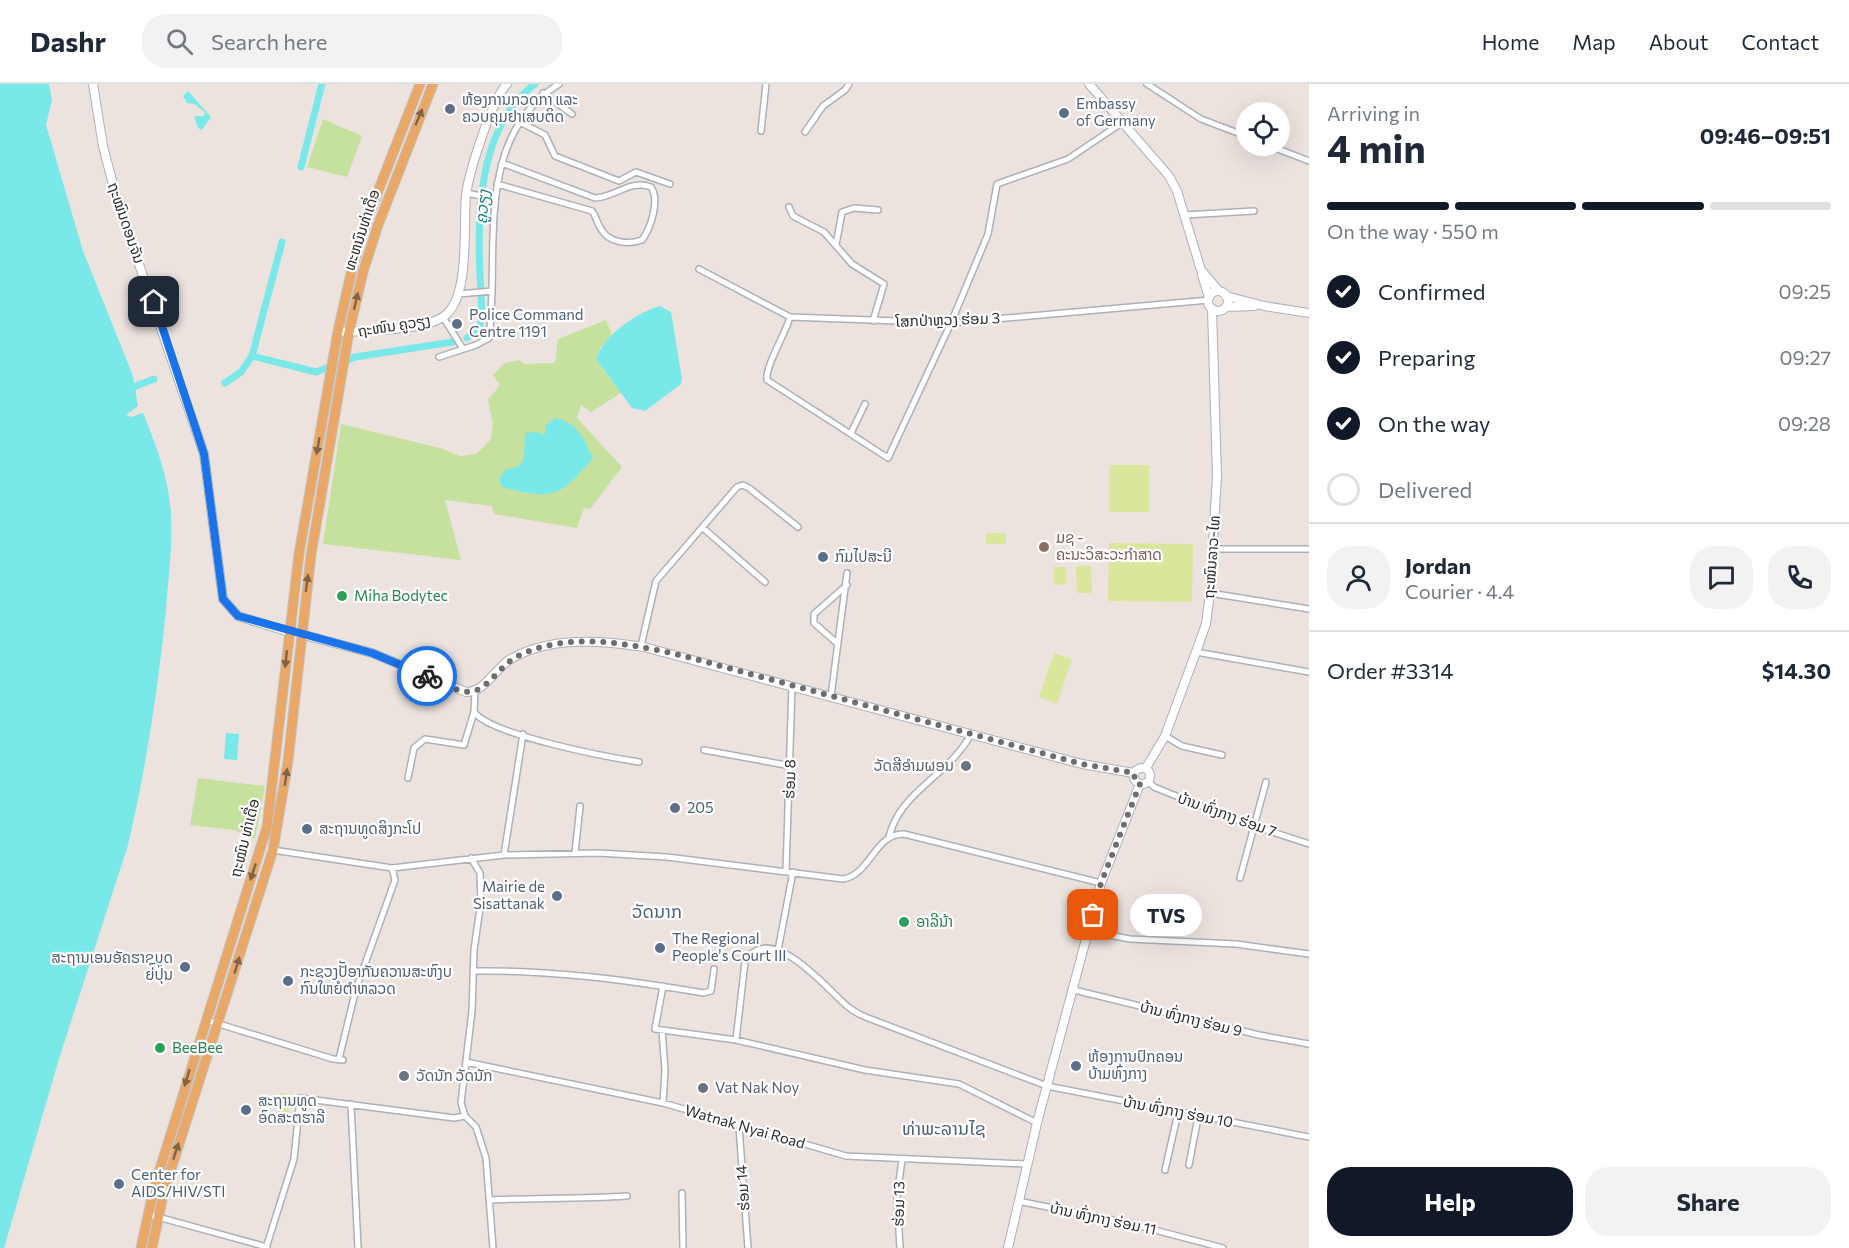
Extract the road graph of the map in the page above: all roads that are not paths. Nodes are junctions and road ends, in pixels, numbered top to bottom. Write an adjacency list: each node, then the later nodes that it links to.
1 (93, 84): 59 (street, ຖະໝົນດອນຈັນ)
2 (420, 84): 42 (main road, ທະຫນົນທ່າເດື່ອ)
3 (433, 84): 43 (main road, ທະຫນົນທ່າເດື່ອ, one-way to 3)
4 (507, 84): 22 (street, ຖະໜົນ ຄູວຽງ)
5 (559, 84): 10 (street)
6 (766, 84): 14 (street)
7 (849, 84): 15 (street)
8 (1089, 84): 13 (street)
9 (1147, 84): 16 (street)
10 (543, 93): 11 (street); 12 (street)
11 (572, 114)
12 (520, 122): 19 (street); 21 (street)
13 (1124, 122): 27 (street); 41 (street)
14 (761, 131)
15 (804, 132)
16 (1236, 132)
17 (1290, 154): 18 (street)
18 (1309, 161)
19 (502, 163): 20 (street); 20 (street)
20 (497, 184): 23 (street)
21 (670, 184)
22 (471, 194): 23 (street); 32 (street, ຖະໜົນ ຄູວຽງ)
23 (494, 198): 31 (street)
24 (789, 207): 28 (street)
25 (878, 210): 28 (street)
26 (1254, 211): 27 (street)
27 (1184, 215): 30 (street)
28 (836, 245): 40 (street)
29 (699, 268): 39 (street, ໂສກປ່າຫຼວງ ຮ່ອມ 3)
30 (1201, 270): 33 (street); 34 (street)
31 (490, 291): 32 (street); 44 (street)
32 (462, 293): 38 (street, ຖະໜົນ ຄູວຽງ)
33 (1223, 293): 34 (street); 35 (street); 36 (street, ຖະໜົນລາວ-ໄທ)
34 (1209, 299): 36 (street); 41 (street, ໂສກປ່າຫຼວງ ຮ່ອມ 3)
35 (1264, 306): 36 (street); 37 (street)
36 (1220, 308): 52 (street, ຖະໜົນລາວ-ໄທ)
37 (1309, 313)
38 (443, 317): 43 (street, ຖະໜົນ ຄູວຽງ); 44 (street)
39 (790, 317): 40 (street, ໂສກປ່າຫຼວງ ຮ່ອມ 3); 49 (street)
40 (873, 321): 41 (street, ໂສກປ່າຫຼວງ ຮ່ອມ 3)
41 (951, 323): 49 (street)
42 (338, 331): 43 (street, ຖະໜົນ ຄູວຽງ); 46 (main road, ທະຫນົນທ່າເດື່ອ)
43 (349, 332): 47 (main road, ທະຫນົນທ່າເດື່ອ)
44 (463, 349): 45 (street)
45 (439, 357)
46 (328, 388): 59 (main road, ຖະໝົນ ທ່າເດື່ອ, one-way to 59)
47 (339, 391): 60 (main road, ຖະໝົນ ທ່າເດື່ອ, one-way to 47)
48 (865, 404): 49 (street)
49 (850, 433)
50 (798, 527): 51 (street)
51 (703, 528): 55 (street); 62 (street)
52 (1214, 549): 53 (street); 57 (street, ຖະໜົນລາວ-ໄທ)
53 (1309, 549)
54 (847, 573): 56 (street)
55 (765, 582)
56 (847, 585): 61 (street); 61 (street)
57 (1210, 593): 58 (street); 63 (street, ຖະໜົນລາວ-ໄທ)
58 (1309, 609)
59 (289, 632): 60 (main road); 85 (main road, ຖະໝົນ ທ່າເດື່ອ, one-way to 85)
60 (300, 634): 66 (street); 86 (main road, ຖະໝົນ ທ່າເດື່ອ, one-way to 60)
61 (838, 644): 67 (street)
62 (641, 646): 65 (street); 66 (street)
63 (1196, 652): 64 (street); 71 (street, ຖະໜົນລາວ-ໄທ)
64 (1309, 672)
65 (792, 686): 67 (street); 75 (street, ຮ່ອມ 8)
66 (474, 691): 68 (street)
67 (831, 696): 70 (street)
68 (474, 712): 69 (street); 78 (street)
69 (523, 734): 74 (street); 88 (street)
70 (971, 734): 77 (street); 83 (street)
71 (1165, 736): 73 (street); 76 (street, ຖະໜົນລາວ-ໄທ)
72 (704, 750): 75 (street)
73 (1222, 755)
74 (639, 762)
75 (791, 766): 91 (street, ຮ່ອມ 8)
76 (1146, 768): 77 (street); 79 (street)
77 (1134, 773): 79 (street)
78 (408, 778)
79 (1144, 782): 82 (street, ບ້ານ ທົ່ງກາງ ຮ່ອມ 7); 93 (street)
80 (1266, 782): 82 (street)
81 (580, 806): 87 (street)
82 (1254, 826): 84 (street, ບ້ານ ທົ່ງກາງ ຮ່ອມ 7); 92 (street)
83 (889, 837): 91 (street); 93 (street)
84 (1309, 844)
85 (262, 846): 86 (main road); 94 (main road, ຖະໝົນ ທ່າເດື່ອ, one-way to 94)
86 (273, 849): 90 (street); 95 (main road, ຖະໝົນ ທ່າເດື່ອ)
87 (575, 853): 88 (street); 91 (street)
88 (504, 855): 89 (street)
89 (471, 858): 90 (street); 100 (street)
90 (392, 867): 104 (street)
91 (790, 872): 97 (street, ຮ່ອມ 8)
92 (1240, 878)
93 (1101, 883): 96 (street)
94 (241, 911): 95 (main road); 103 (main road, ຖະໝົນ ທ່າເດື່ອ)
95 (252, 915): 104 (main road, ຖະໝົນ ທ່າເດື່ອ, one-way to 95)
96 (1088, 931): 98 (street); 102 (street)
97 (778, 950): 106 (street); 109 (street, ບ້ານ ທົ່ງກາງ ຮ່ອມ 10)
98 (1309, 954)
99 (714, 969): 101 (street)
100 (474, 971): 101 (street); 108 (street)
101 (663, 986): 105 (street)
102 (1074, 990): 107 (street, ບ້ານ ທົ່ງກາງ ຮ່ອມ 9); 109 (street)
103 (206, 1020): 104 (street); 126 (main road, ຖະໝົນ ທ່າເດື່ອ, one-way to 126)
104 (218, 1023): 127 (main road, ຖະໝົນ ທ່າເດື່ອ, one-way to 104)
105 (662, 1031): 106 (street); 110 (street)
106 (736, 1040): 115 (street)
107 (1309, 1044)
108 (466, 1062): 110 (street, Watnak Nyai Road); 113 (street)
109 (1047, 1086): 112 (street, ບ້ານ ທົ່ງກາງ ຮ່ອມ 10); 115 (street)
110 (663, 1103): 116 (street, Watnak Nyai Road)
111 (351, 1104): 113 (street); 129 (street); 132 (street)
112 (1178, 1113): 114 (street, ບ້ານ ທົ່ງກາງ ຮ່ອມ 10); 121 (street)
113 (465, 1116): 124 (street)
114 (1198, 1117): 117 (street, ບ້ານ ທົ່ງກາງ ຮ່ອມ 10); 120 (street)
115 (1037, 1123): 119 (street)
116 (738, 1127): 118 (street, Watnak Nyai Road); 135 (street, ຮ່ອມ 14)
117 (1309, 1137)
118 (902, 1160): 119 (street, Watnak Nyai Road); 136 (street, ຮ່ອມ 13)
119 (1026, 1164): 125 (street)
120 (1189, 1165)
121 (1165, 1170)
122 (682, 1193): 134 (street)
123 (627, 1196): 124 (street)
124 (489, 1200): 133 (street)
125 (1018, 1201): 128 (street, ບ້ານ ທົ່ງກາງ ຮ່ອມ 11); 137 (street)
126 (146, 1213): 127 (street); 130 (main road, ຖະໝົນ ທ່າເດື່ອ)
127 (156, 1216): 129 (street); 131 (main road, ຖະໝົນ ທ່າເດື່ອ)
128 (1193, 1240): 138 (street); 139 (street, ບ້ານ ທົ່ງກາງ ຮ່ອມ 11)
129 (266, 1247)
130 (141, 1248)
131 (152, 1248)
132 (358, 1248)
133 (493, 1248)
134 (683, 1248)
135 (748, 1248)
136 (900, 1248)
137 (1008, 1248)
138 (1190, 1248)
139 (1223, 1248)

